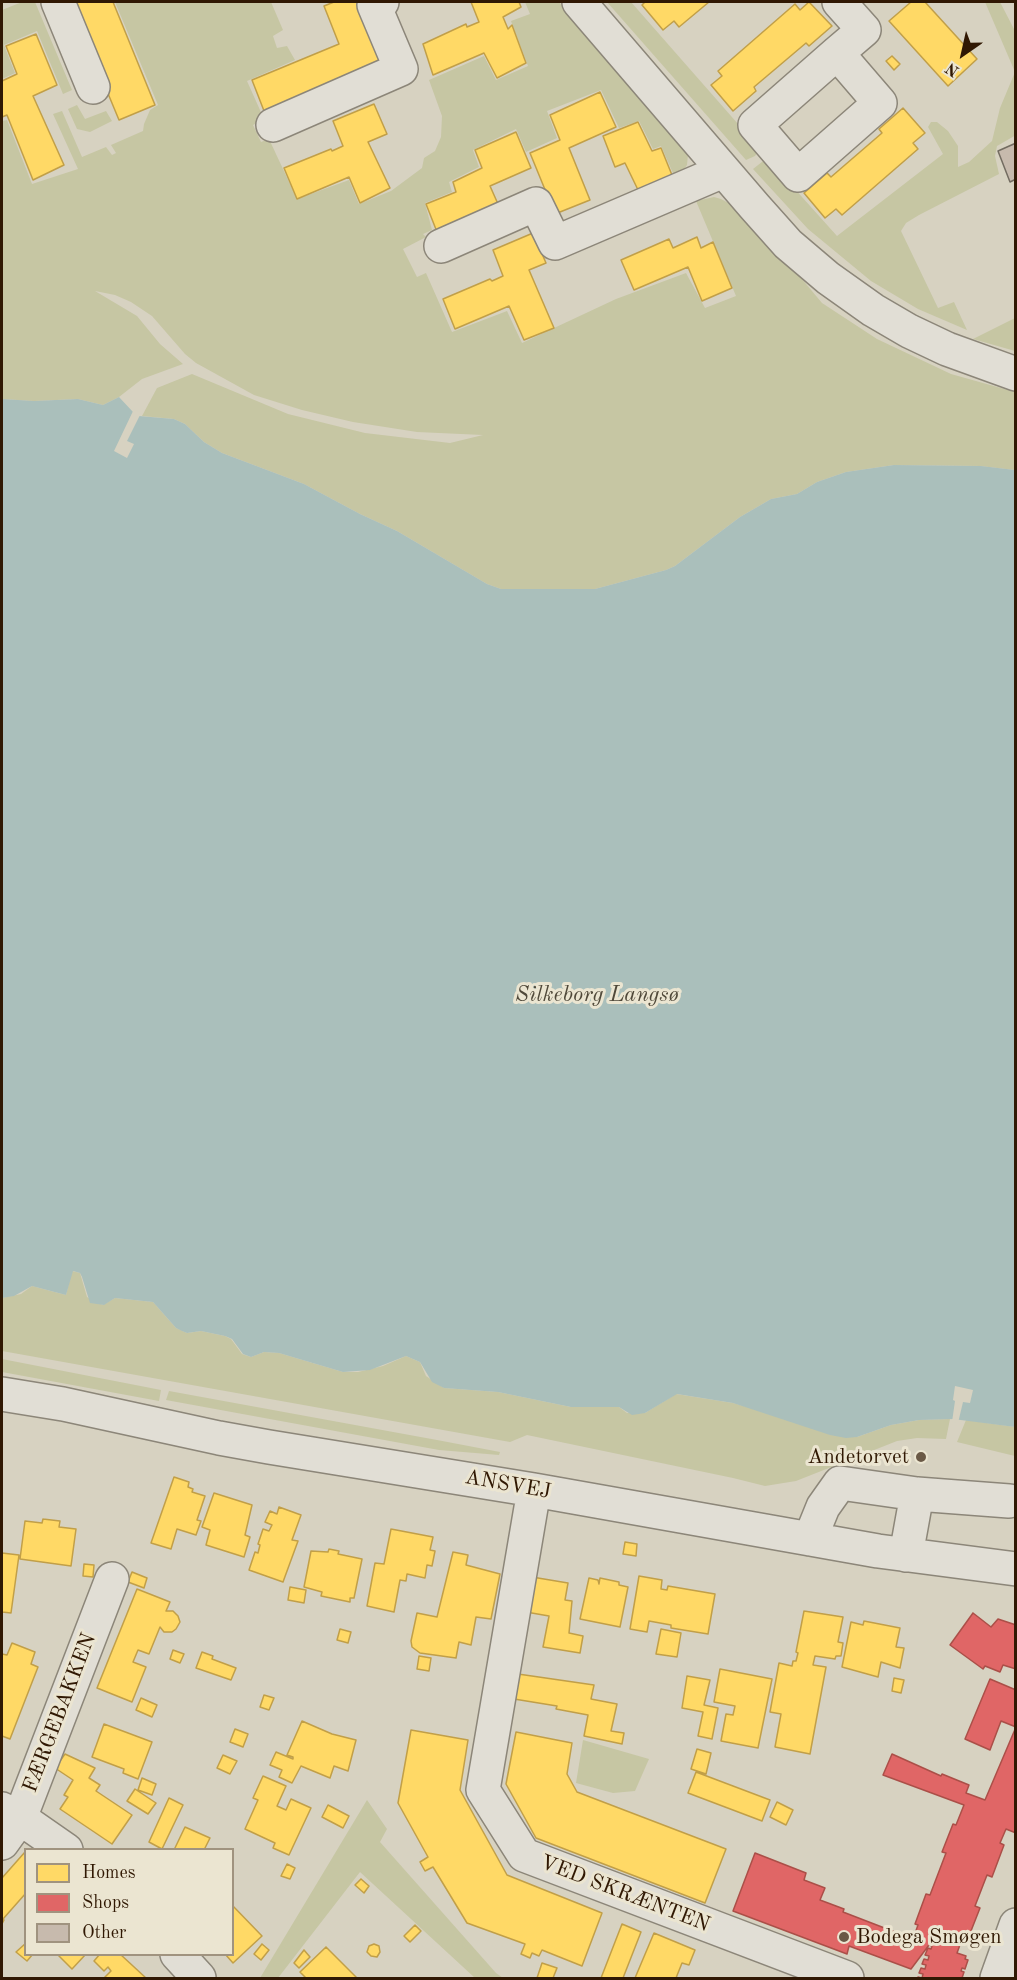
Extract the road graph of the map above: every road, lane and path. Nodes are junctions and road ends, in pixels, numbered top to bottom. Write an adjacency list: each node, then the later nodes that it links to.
1 (58, 2): 6 (street)
2 (579, 2): 8 (street)
3 (839, 2): 5 (street)
4 (376, 3): 7 (street)
5 (837, 53)
6 (93, 87)
7 (273, 125)
8 (723, 171): 9 (street); 10 (street)
9 (441, 246)
10 (1016, 374)
11 (2, 1394): 12 (street, ANSVEJ)
12 (534, 1490): 15 (street, ANSVEJ); 24 (street, VED SKRÆNTEN)
13 (917, 1494): 14 (street); 15 (street); 16 (street)
14 (1009, 1501)
15 (810, 1539): 16 (street, ANSVEJ)
16 (906, 1555): 17 (street, ANSVEJ)
17 (1016, 1569)
18 (112, 1579): 19 (street, FÆRGEBAKKEN)
19 (8, 1824): 20 (street)
20 (62, 1848)
21 (1016, 1925): 25 (street)
22 (179, 1956): 23 (street)
23 (199, 1978)
24 (847, 1978)
25 (997, 1978)

